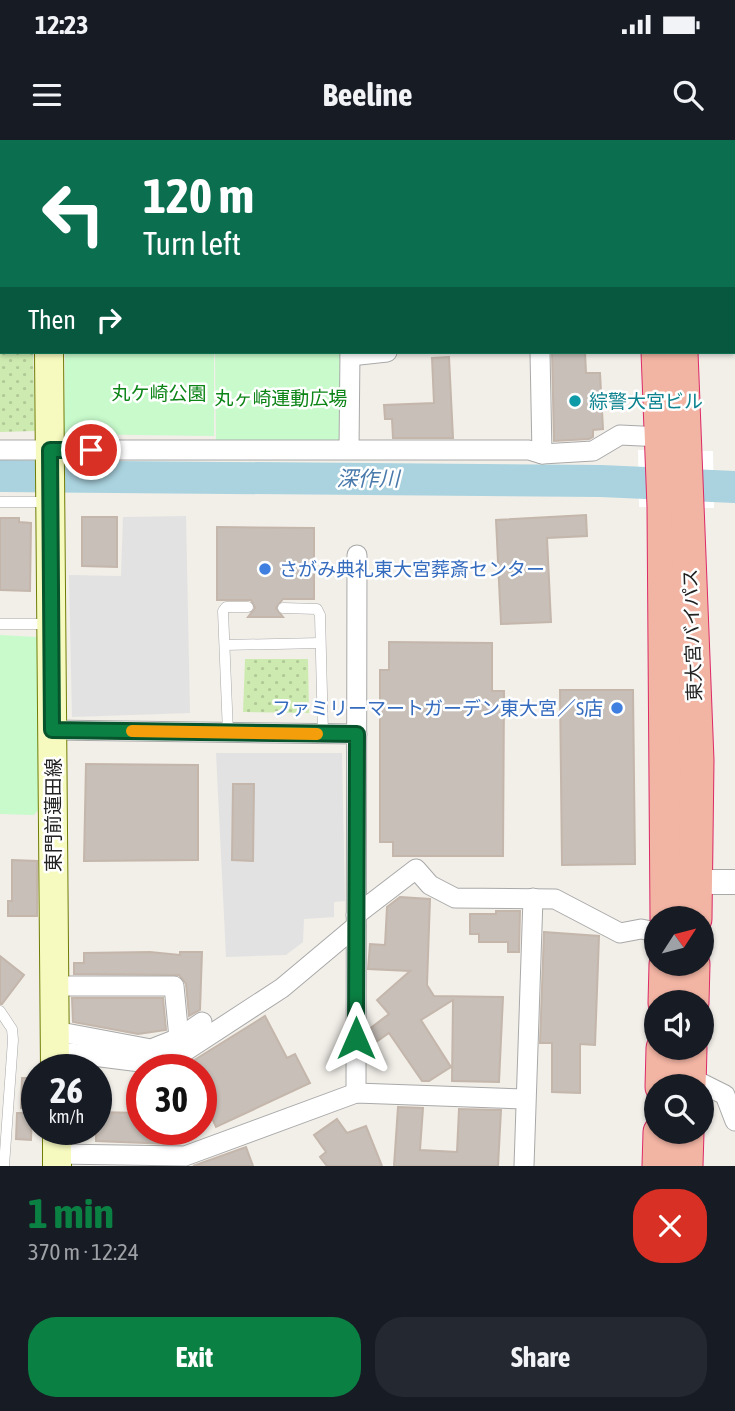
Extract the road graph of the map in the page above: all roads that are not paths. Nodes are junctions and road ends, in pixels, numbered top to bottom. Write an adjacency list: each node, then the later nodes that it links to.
1 (49, 354): 9 (main road, 東門前蓮田線)
2 (349, 354): 7 (street)
3 (540, 354): 10 (street)
4 (658, 354): 6 (highway, 東大宮バイパス)
5 (681, 354): 6 (highway, 東大宮バイパス)
6 (670, 446): 10 (street); 24 (highway, 東大宮バイパス)
7 (349, 449): 9 (street); 10 (street)
8 (0, 450): 9 (street)
9 (50, 454): 11 (main road, 東門前蓮田線)
10 (542, 454)
11 (50, 498): 12 (lane); 17 (main road, 東門前蓮田線)
12 (0, 502)
13 (357, 555): 23 (street)
14 (248, 607): 19 (lane)
15 (283, 608): 18 (lane)
16 (0, 624): 17 (lane)
17 (51, 624): 20 (main road, 東門前蓮田線)
18 (320, 643): 19 (lane); 22 (lane)
19 (225, 645): 21 (lane)
20 (52, 730): 21 (street); 31 (main road, 東門前蓮田線)
21 (228, 733): 22 (street)
22 (323, 734): 23 (street)
23 (357, 734): 29 (street)
24 (681, 882): 25 (street); 27 (highway, 東大宮バイパス); 28 (highway, 東大宮バイパス)
25 (735, 882)
26 (533, 898): 29 (street); 30 (street); 38 (street)
27 (672, 906)
28 (690, 906)
29 (356, 921): 35 (street); 37 (street)
30 (644, 930)
31 (54, 986): 34 (street); 35 (main road, 東門前蓮田線)
32 (0, 1011): 44 (lane)
33 (202, 1022): 34 (street)
34 (179, 1038): 35 (street)
35 (55, 1050)
36 (714, 1090): 39 (street)
37 (356, 1093): 38 (street); 43 (street)
38 (525, 1099): 45 (street)
39 (735, 1121)
40 (660, 1144): 46 (highway)
41 (687, 1144): 47 (highway)
42 (57, 1150): 43 (street)
43 (185, 1161)
44 (4, 1166)
45 (524, 1166)
46 (659, 1166)
47 (686, 1166)

